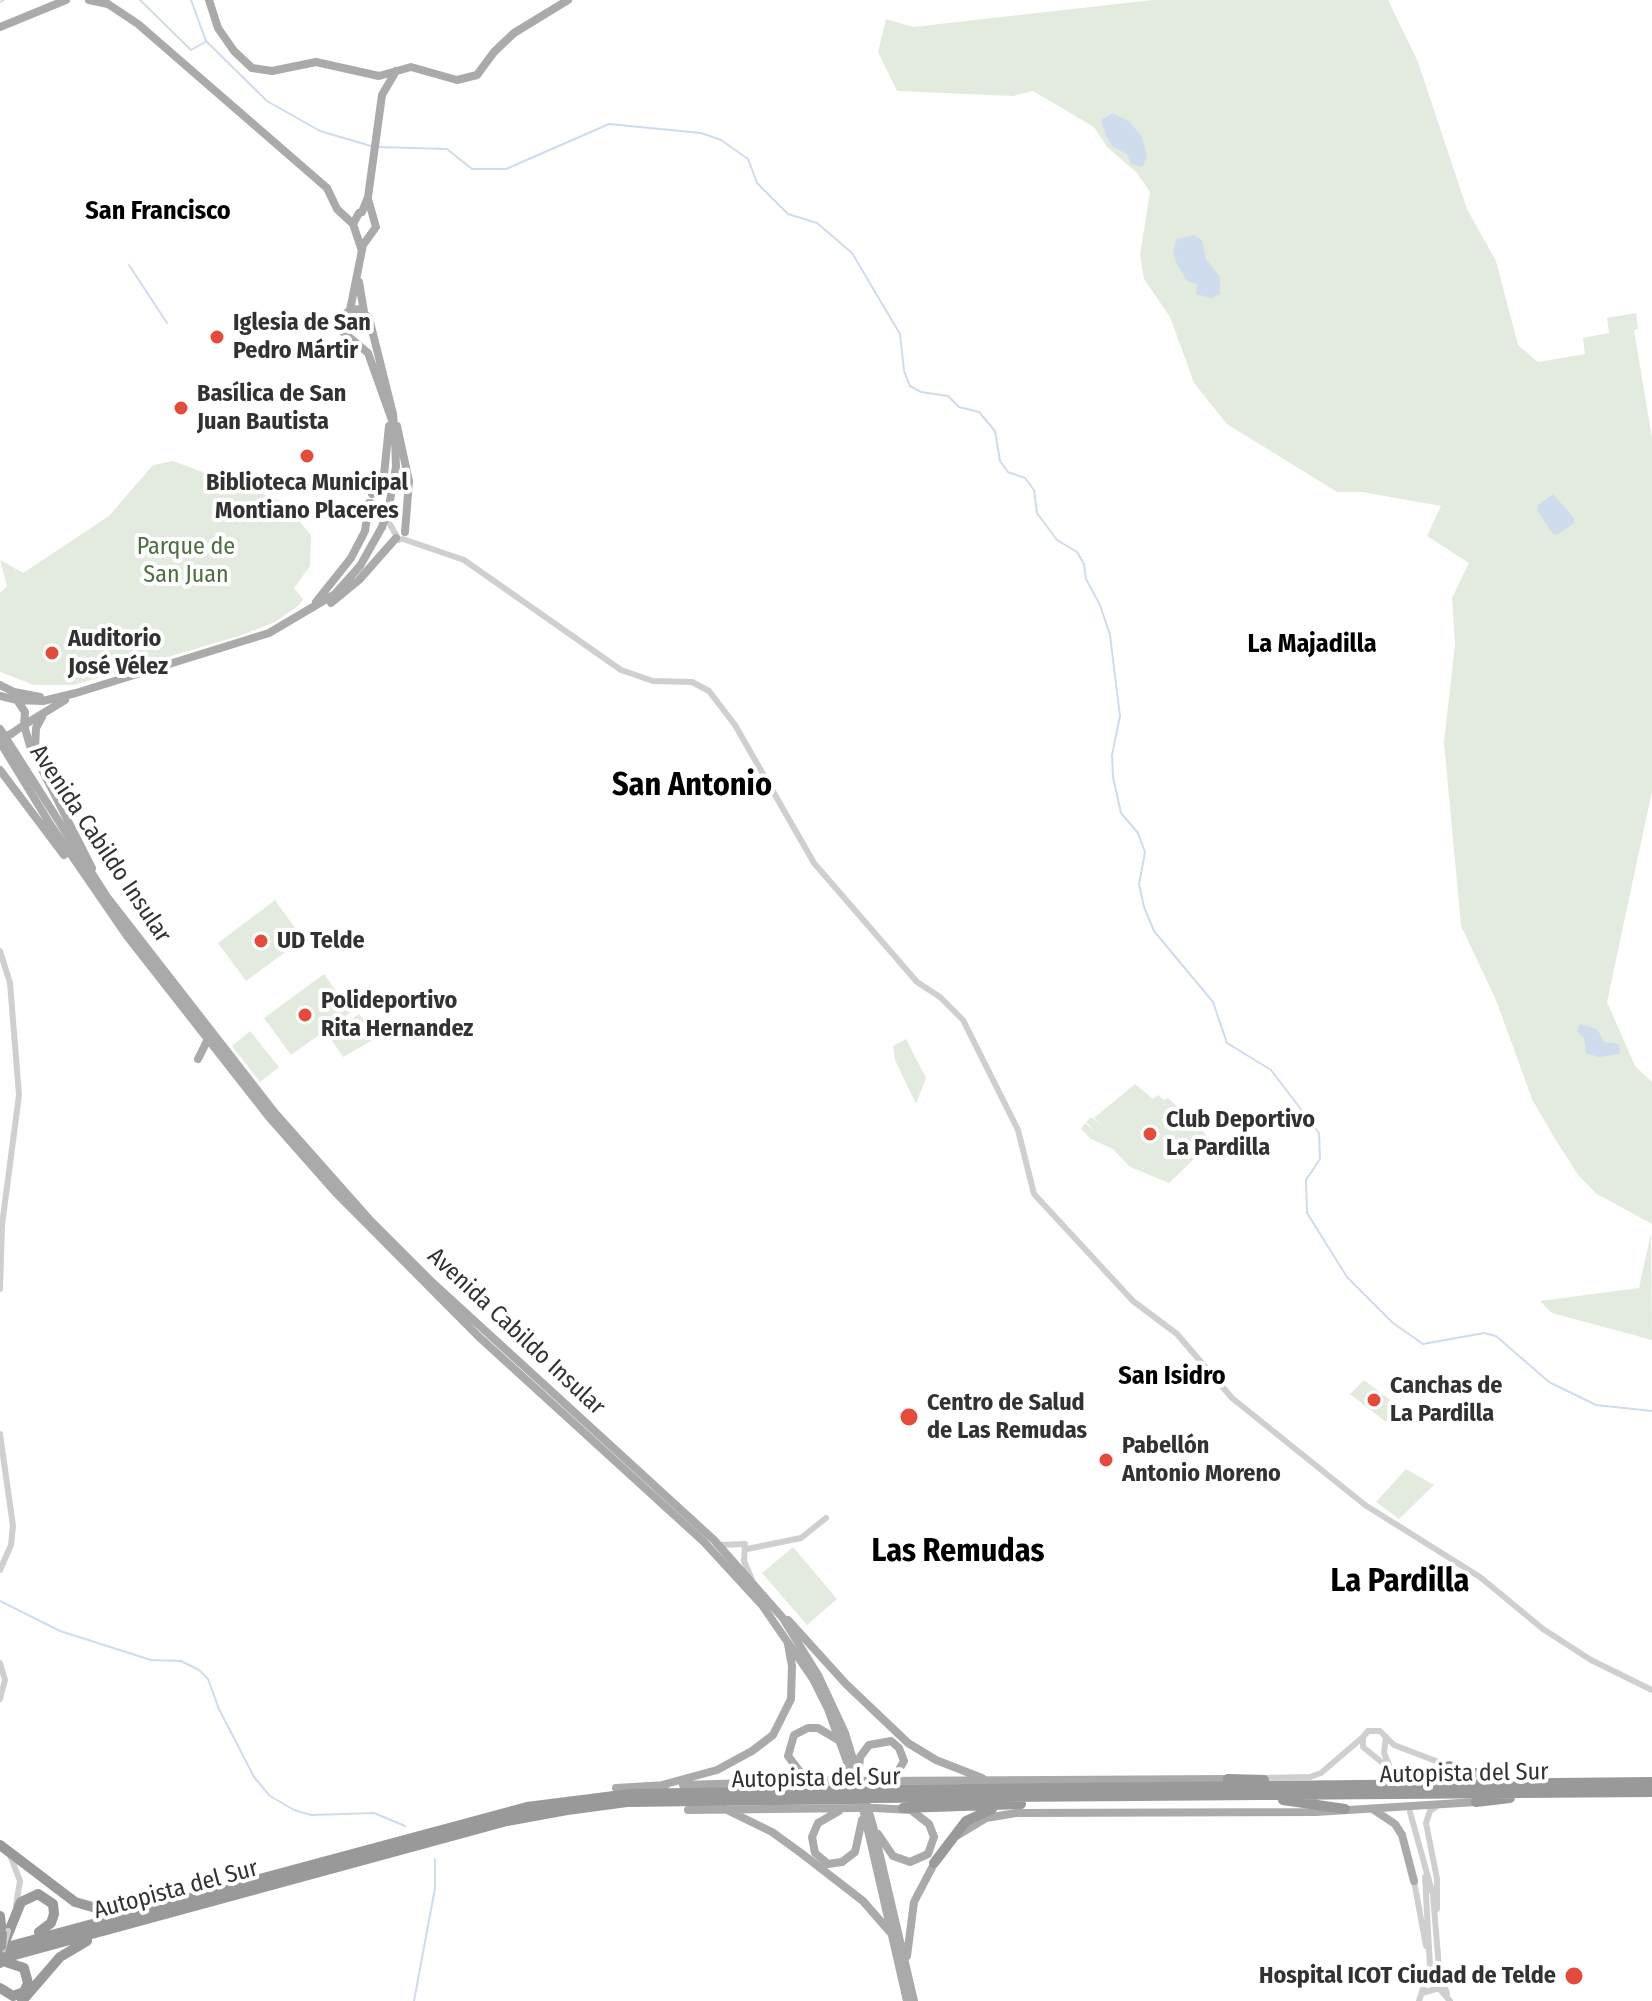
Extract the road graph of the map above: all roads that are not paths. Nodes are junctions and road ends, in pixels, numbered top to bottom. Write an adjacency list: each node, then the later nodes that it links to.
1 (66, 0): 5 (main road)
2 (89, 0): 7 (main road)
3 (209, 0): 6 (main road)
4 (568, 0): 6 (main road)
5 (0, 27)
6 (381, 81): 8 (main road)
7 (337, 209): 8 (main road); 9 (main road)
8 (364, 213): 9 (main road); 10 (main road)
9 (354, 228): 10 (main road); 11 (main road)
10 (369, 235): 11 (main road)
11 (361, 250): 12 (main road)
12 (358, 269): 13 (main road); 14 (main road)
13 (350, 310): 14 (main road); 16 (main road)
14 (364, 312): 15 (main road)
15 (370, 327): 16 (main road); 18 (main road)
16 (355, 339): 17 (main road)
17 (387, 401): 19 (main road); 20 (main road)
18 (393, 414): 19 (main road); 23 (main road)
19 (394, 426): 24 (main road, bridge)
20 (384, 475): 21 (main road); 22 (main road)
21 (364, 485)
22 (371, 500): 23 (street); 24 (main road)
23 (400, 535): 24 (main road); 53 (street)
24 (294, 621): 26 (main road)
25 (0, 686): 28 (main road); 29 (main road)
26 (76, 693): 28 (main road); 30 (main road)
27 (0, 696): 29 (main road)
28 (65, 696): 29 (main road)
29 (16, 699): 31 (main road)
30 (46, 710): 31 (main road); 34 (main road)
31 (24, 725): 33 (main road, bridge); 34 (main road)
32 (0, 729): 36 (main road, Avenida Cabildo Insular)
33 (0, 740): 36 (main road, Avenida Cabildo Insular)
34 (36, 754): 36 (main road)
35 (0, 770): 36 (main road)
36 (102, 897): 38 (main road, Avenida Cabildo Insular); 46 (main road, Avenida Cabildo Insular)
37 (0, 951): 43 (street)
38 (207, 1041): 39 (main road); 40 (main road); 41 (main road, Avenida Cabildo Insular)
39 (211, 1056)
40 (198, 1059)
41 (230, 1068): 42 (main road); 51 (main road, Avenida Cabildo Insular)
42 (221, 1074)
43 (0, 1289)
44 (0, 1434): 48 (street)
45 (826, 1518): 47 (street)
46 (718, 1545): 47 (street); 49 (main road, Avenida Cabildo Insular)
47 (745, 1552): 49 (street)
48 (0, 1570)
49 (752, 1580): 50 (main road, Avenida Cabildo Insular)
50 (777, 1611): 59 (main road, Avenida Cabildo Insular); 62 (main road)
51 (777, 1623): 57 (main road, Avenida Cabildo Insular); 65 (main road)
52 (0, 1664): 54 (street)
53 (1652, 1690)
54 (0, 1699)
55 (1363, 1737): 56 (street); 56 (street); 60 (street)
56 (1386, 1737): 58 (street)
57 (842, 1743): 63 (main road); 72 (main road, Avenida Cabildo Insular)
58 (1449, 1766): 64 (highway)
59 (859, 1773): 61 (main road); 83 (main road, Avenida Cabildo Insular)
60 (1228, 1779): 62 (main road); 66 (highway)
61 (893, 1780): 62 (main road); 69 (main road)
62 (986, 1780)
63 (822, 1781): 65 (main road); 72 (main road)
64 (1652, 1782): 66 (highway, Autopista del Sur)
65 (662, 1785): 67 (main road)
66 (1366, 1785): 69 (highway, Autopista del Sur)
67 (616, 1788): 76 (highway)
68 (1652, 1792): 70 (highway, Autopista del Sur); 73 (highway)
69 (872, 1794): 71 (highway, Autopista del Sur); 72 (highway, Autopista del Sur, bridge); 72 (main road, bridge); 77 (main road)
70 (1257, 1796): 71 (highway, Autopista del Sur); 79 (highway)
71 (1157, 1797): 74 (highway)
72 (854, 1798): 72 (main road); 76 (highway, Autopista del Sur); 78 (main road); 87 (highway, Autopista del Sur); 97 (main road, Avenida Cabildo Insular)
73 (1476, 1802): 75 (main road)
74 (1047, 1803): 77 (highway); 89 (highway)
75 (1439, 1804): 81 (main road); 95 (street)
76 (527, 1807): 91 (highway, Autopista del Sur)
77 (903, 1808): 83 (main road)
78 (725, 1809): 80 (main road); 97 (main road)
79 (1345, 1809): 81 (main road); 89 (main road)
80 (688, 1810)
81 (1373, 1810): 90 (main road)
82 (1410, 1812): 84 (street)
83 (873, 1826): 102 (main road, Avenida Cabildo Insular)
84 (1418, 1838): 95 (street); 100 (street)
85 (449, 1844): 87 (highway)
86 (0, 1845): 92 (highway); 98 (street)
87 (406, 1848): 94 (highway, Autopista del Sur)
88 (0, 1852): 98 (street)
89 (934, 1863): 102 (main road)
90 (1414, 1881): 100 (street)
91 (213, 1891): 92 (highway); 98 (highway, Autopista del Sur)
92 (148, 1903): 96 (highway)
93 (0, 1916): 98 (highway)
94 (153, 1918): 99 (highway); 101 (highway, Autopista del Sur)
95 (1436, 1920): 105 (street)
96 (39, 1932): 98 (highway); 98 (highway)
97 (891, 1934): 107 (main road, Avenida Cabildo Insular)
98 (4, 1940): 101 (street, bridge)
99 (89, 1940): 101 (highway); 106 (highway)
100 (1429, 1957): 104 (street)
101 (1, 1960): 103 (highway)
102 (907, 1973): 108 (main road, Avenida Cabildo Insular)
103 (0, 1988)
104 (1420, 1998): 105 (street)
105 (1449, 1998)
106 (22, 2001)
107 (907, 2001)
108 (914, 2001)

